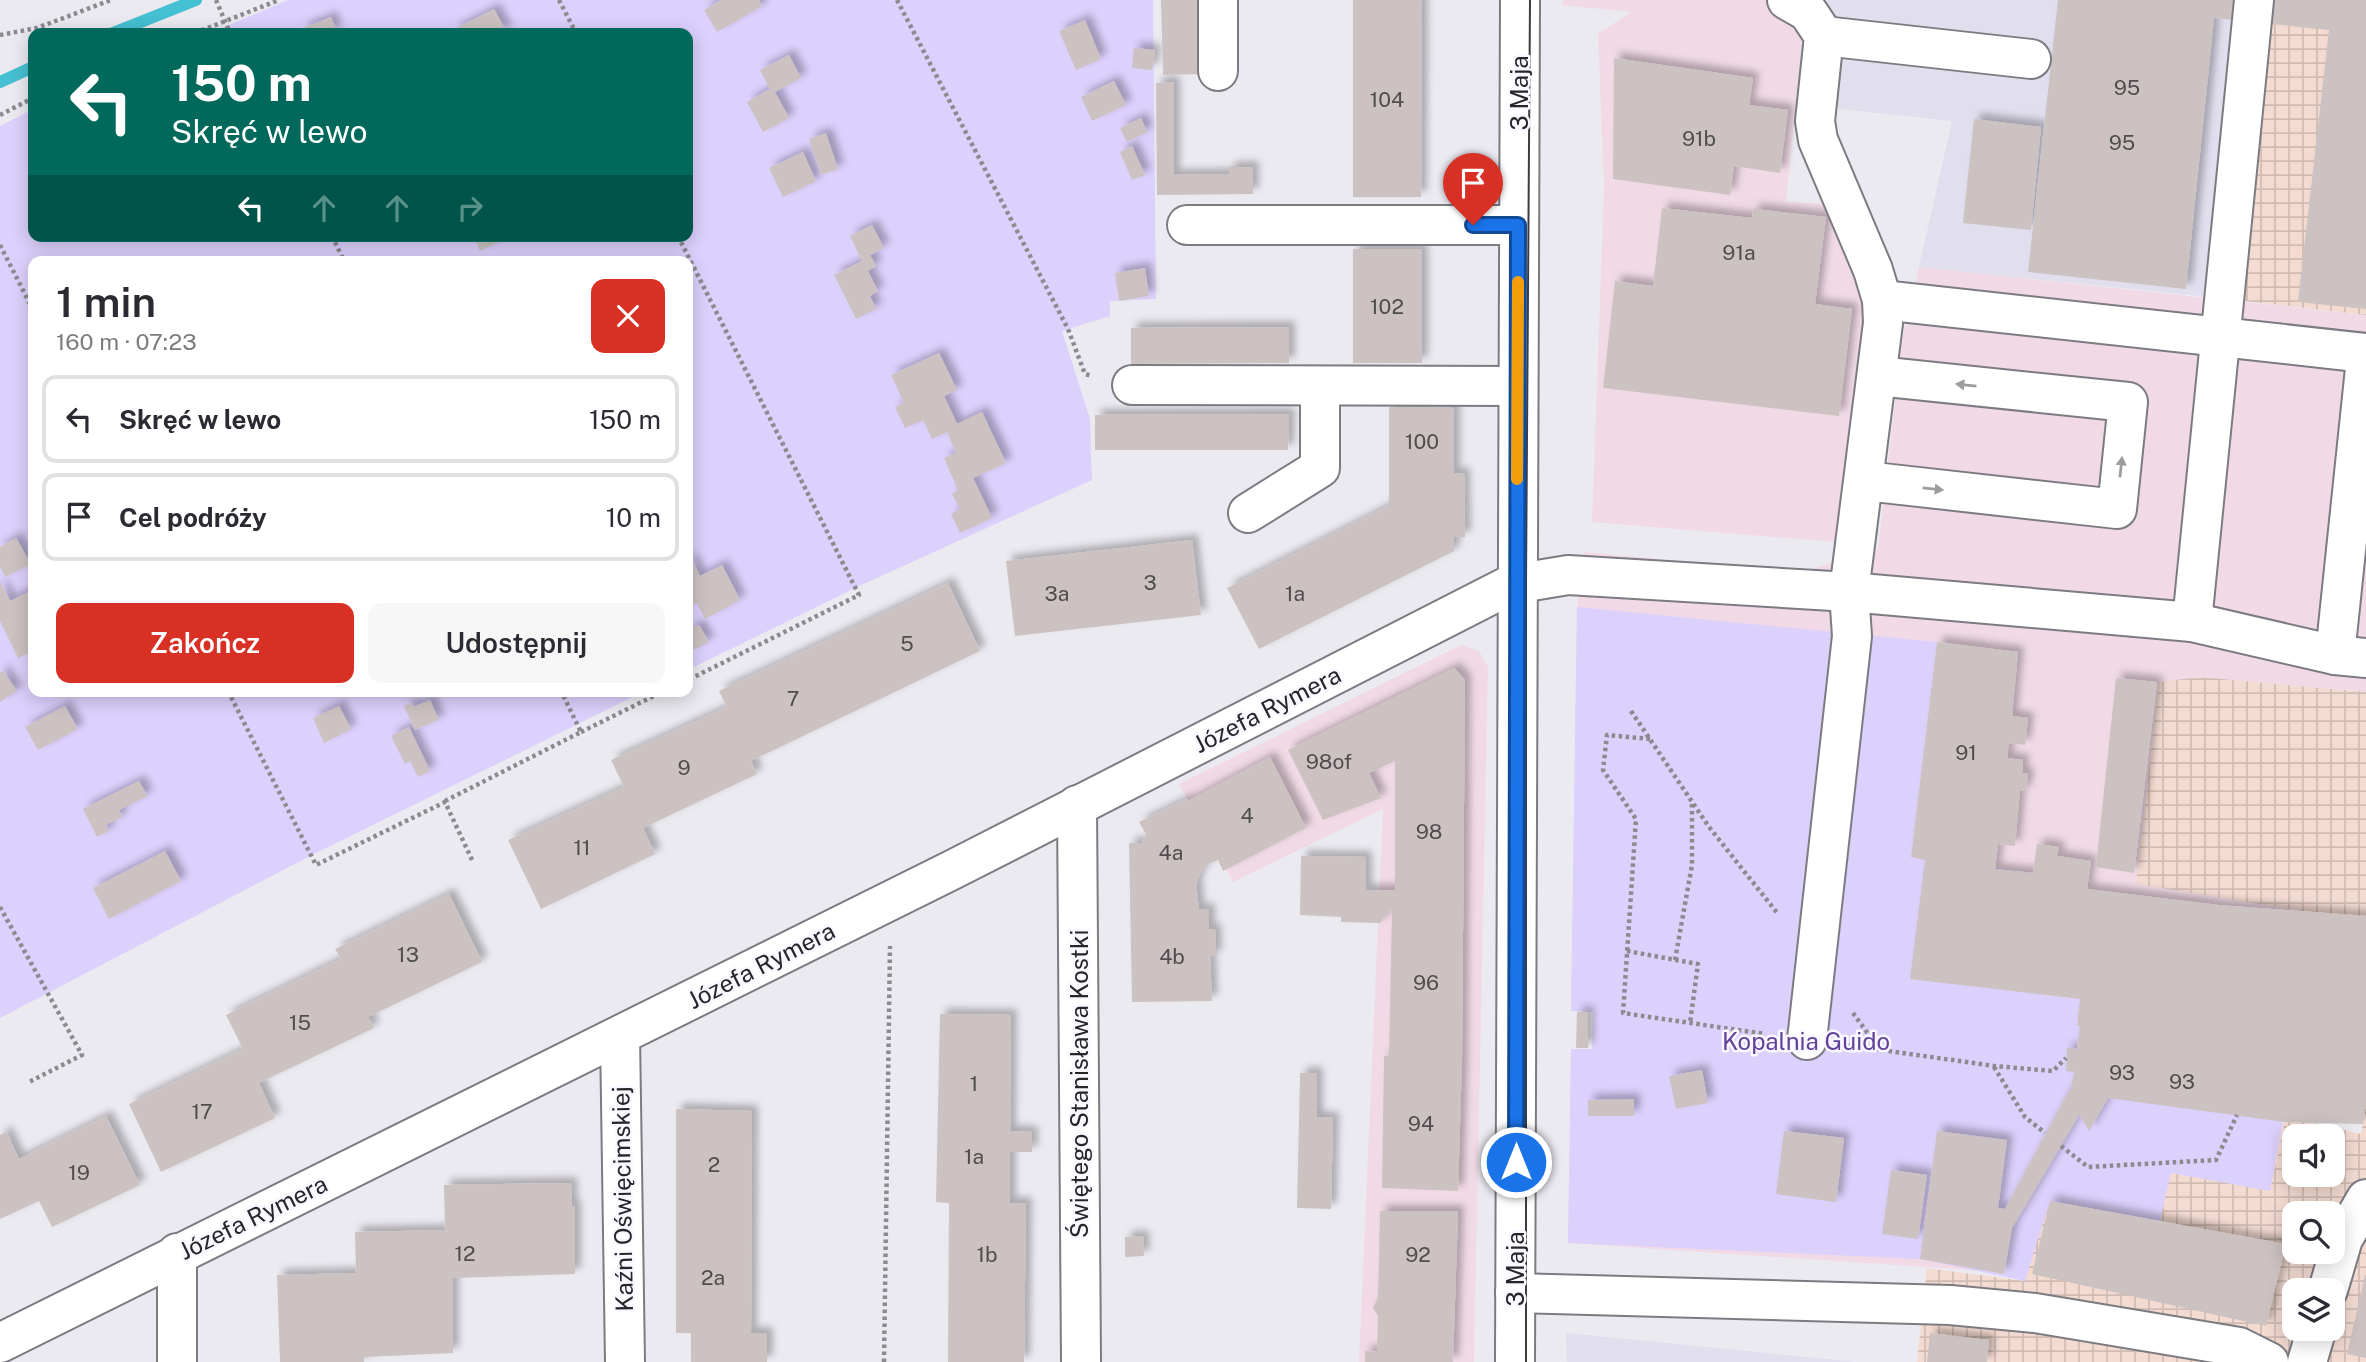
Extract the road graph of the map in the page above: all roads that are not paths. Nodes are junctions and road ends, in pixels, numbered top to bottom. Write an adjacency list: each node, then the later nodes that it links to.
1 (1217, 0): 7 (street)
2 (1520, 0): 9 (street, 3 Maja)
3 (1787, 0): 5 (street)
4 (2255, 0): 11 (street)
5 (1824, 36): 6 (street); 10 (street)
6 (2031, 59)
7 (1218, 71)
8 (1187, 225): 9 (street)
9 (1518, 225): 17 (street, 3 Maja)
10 (1882, 300): 11 (street); 14 (street)
11 (2220, 336): 12 (street); 22 (street)
12 (2366, 353)
13 (2366, 359): 23 (street)
14 (1877, 376): 18 (street); 18 (street, one-way to 14)
15 (1132, 385): 16 (street)
16 (1320, 386): 17 (street); 19 (street)
17 (1518, 386): 20 (street, 3 Maja)
18 (1865, 481): 21 (street)
19 (1248, 513)
20 (1518, 581): 21 (street); 24 (street, Józefa Rymera); 30 (street, 3 Maja)
21 (1849, 592): 22 (street); 26 (street)
22 (2192, 622): 23 (street)
23 (2350, 657)
24 (1077, 805): 25 (street, Józefa Rymera); 35 (street, Świętego Stanisława Kostki)
25 (620, 1036): 28 (street, Józefa Rymera); 34 (street, Kaźni Oświęcimskiej)
26 (1807, 1040)
27 (2366, 1199): 29 (street)
28 (177, 1253): 32 (street, Józefa Rymera); 33 (street)
29 (2332, 1278)
30 (1515, 1293): 36 (street, 3 Maja); 37 (street)
31 (2313, 1341): 38 (street)
32 (0, 1343)
33 (177, 1362)
34 (625, 1362)
35 (1081, 1362)
36 (1515, 1362)
37 (2269, 1362)
38 (2307, 1362)

